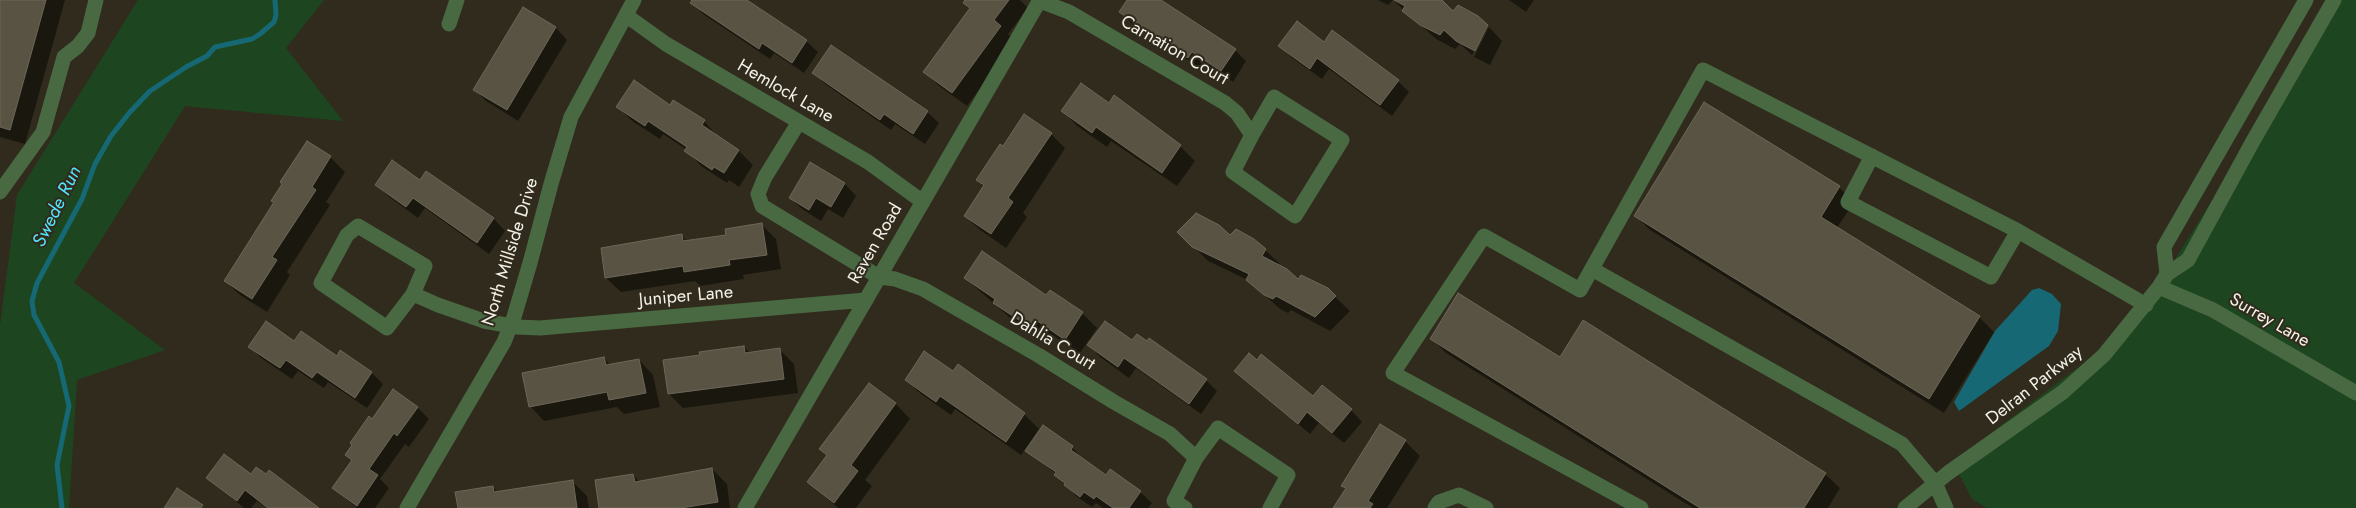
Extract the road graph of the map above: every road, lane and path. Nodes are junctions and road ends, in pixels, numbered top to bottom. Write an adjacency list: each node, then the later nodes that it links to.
1 (96, 0): 12 (street)
2 (457, 0): 8 (street)
3 (634, 0): 7 (street, North Millside Drive)
4 (1040, 0): 10 (street, Carnation Court); 13 (street, Raven Road)
5 (2306, 0): 16 (street)
6 (2334, 0): 16 (street, Delran Parkway)
7 (627, 16): 9 (street, Hemlock Lane); 22 (street, North Millside Drive)
8 (449, 24)
9 (799, 122): 13 (street, Hemlock Lane); 17 (street)
10 (1252, 135): 10 (street)
11 (1872, 156): 14 (street); 14 (street); 15 (street)
12 (0, 192)
13 (923, 202): 17 (street, Raven Road)
14 (2018, 231): 21 (street)
15 (1592, 269): 25 (street); 32 (street)
16 (2167, 274): 18 (street, Delran Parkway)
17 (879, 277): 20 (street, Raven Road); 24 (street, Dahlia Court)
18 (2159, 288): 21 (street, Delran Parkway); 23 (street, Surrey Lane)
19 (413, 294): 19 (street); 22 (street, Juniper Lane)
20 (866, 300): 22 (street, Juniper Lane); 27 (street, Raven Road)
21 (2146, 305): 25 (street, Delran Parkway)
22 (510, 326): 26 (street, North Millside Drive)
23 (2356, 393)
24 (1196, 458): 28 (street); 29 (street)
25 (1935, 483): 33 (street, Delran Parkway); 34 (street)
26 (407, 508)
27 (746, 508)
28 (1185, 508)
29 (1270, 508)
30 (1435, 508): 31 (street)
31 (1486, 508)
32 (1642, 508)
33 (1905, 508)
34 (1946, 508)

